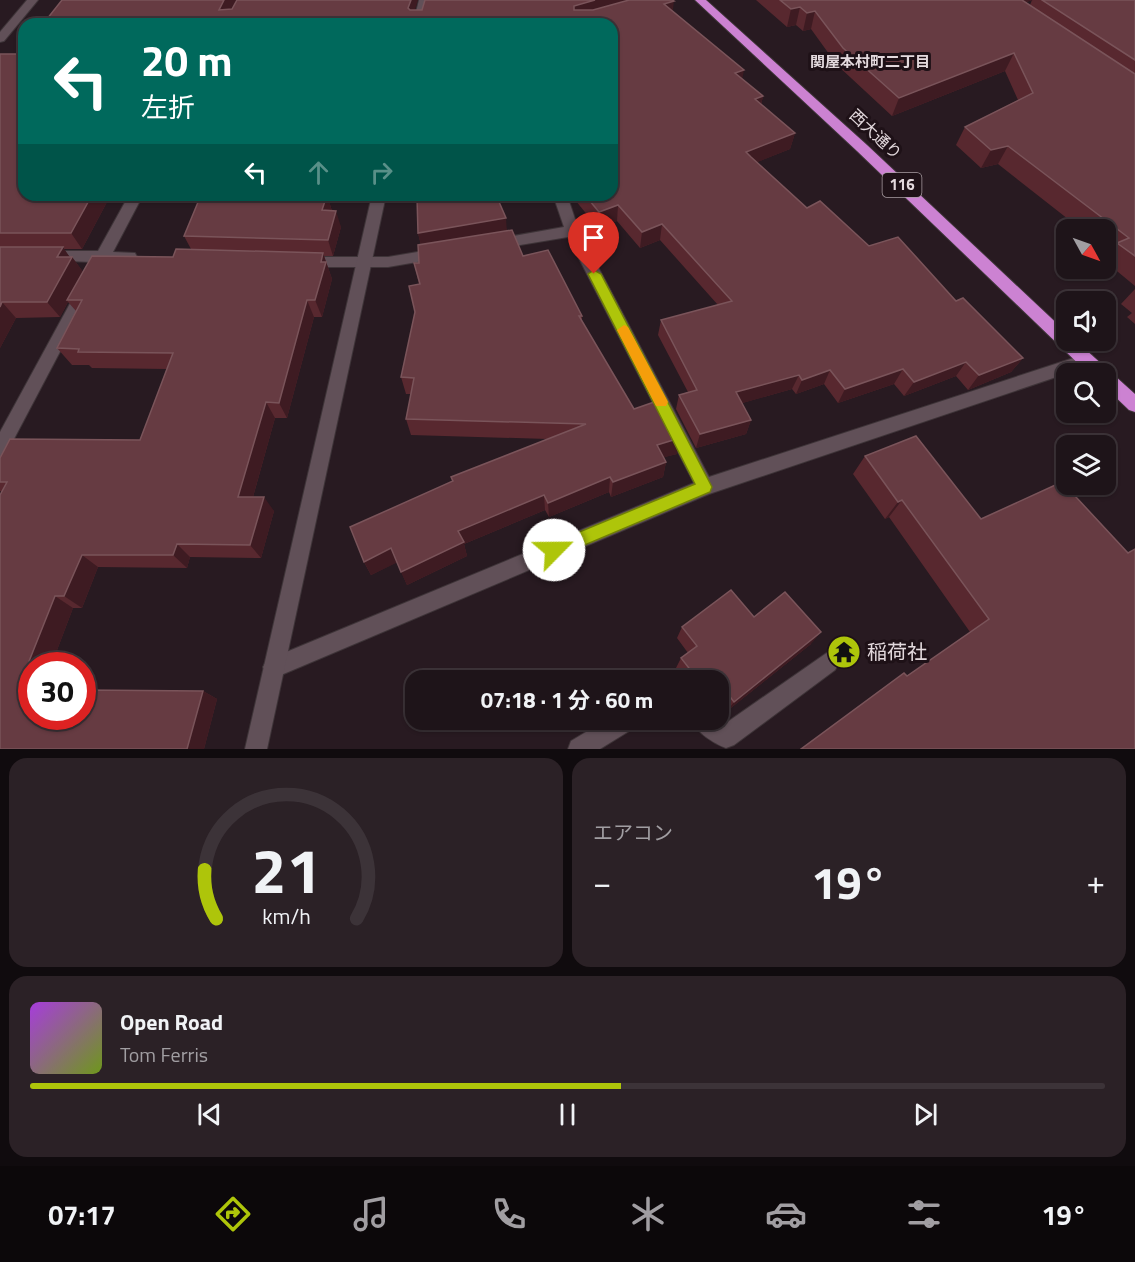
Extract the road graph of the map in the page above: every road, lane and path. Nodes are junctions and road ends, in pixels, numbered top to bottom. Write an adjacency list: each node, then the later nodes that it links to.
1 (33, 0): 5 (street)
2 (424, 0): 4 (street)
3 (700, 0): 17 (highway, 西大通り / 116)
4 (420, 18)
5 (0, 39)
6 (133, 201): 13 (street)
7 (379, 201): 16 (street)
8 (562, 201): 9 (street)
9 (572, 231): 10 (street); 22 (street)
10 (480, 247)
11 (457, 251): 16 (street)
12 (34, 255): 13 (street)
13 (103, 256): 14 (street); 21 (street)
14 (149, 257)
15 (288, 262): 16 (street)
16 (364, 263): 24 (street)
17 (1086, 360): 18 (highway, 西大通り / 116); 22 (street)
18 (1089, 363)
19 (1116, 387): 20 (highway)
20 (1135, 405)
21 (0, 449)
22 (705, 487): 24 (street)
23 (828, 663): 26 (street)
24 (274, 667): 27 (street)
25 (610, 730): 28 (street)
26 (717, 730)
27 (256, 749)
28 (579, 749)

